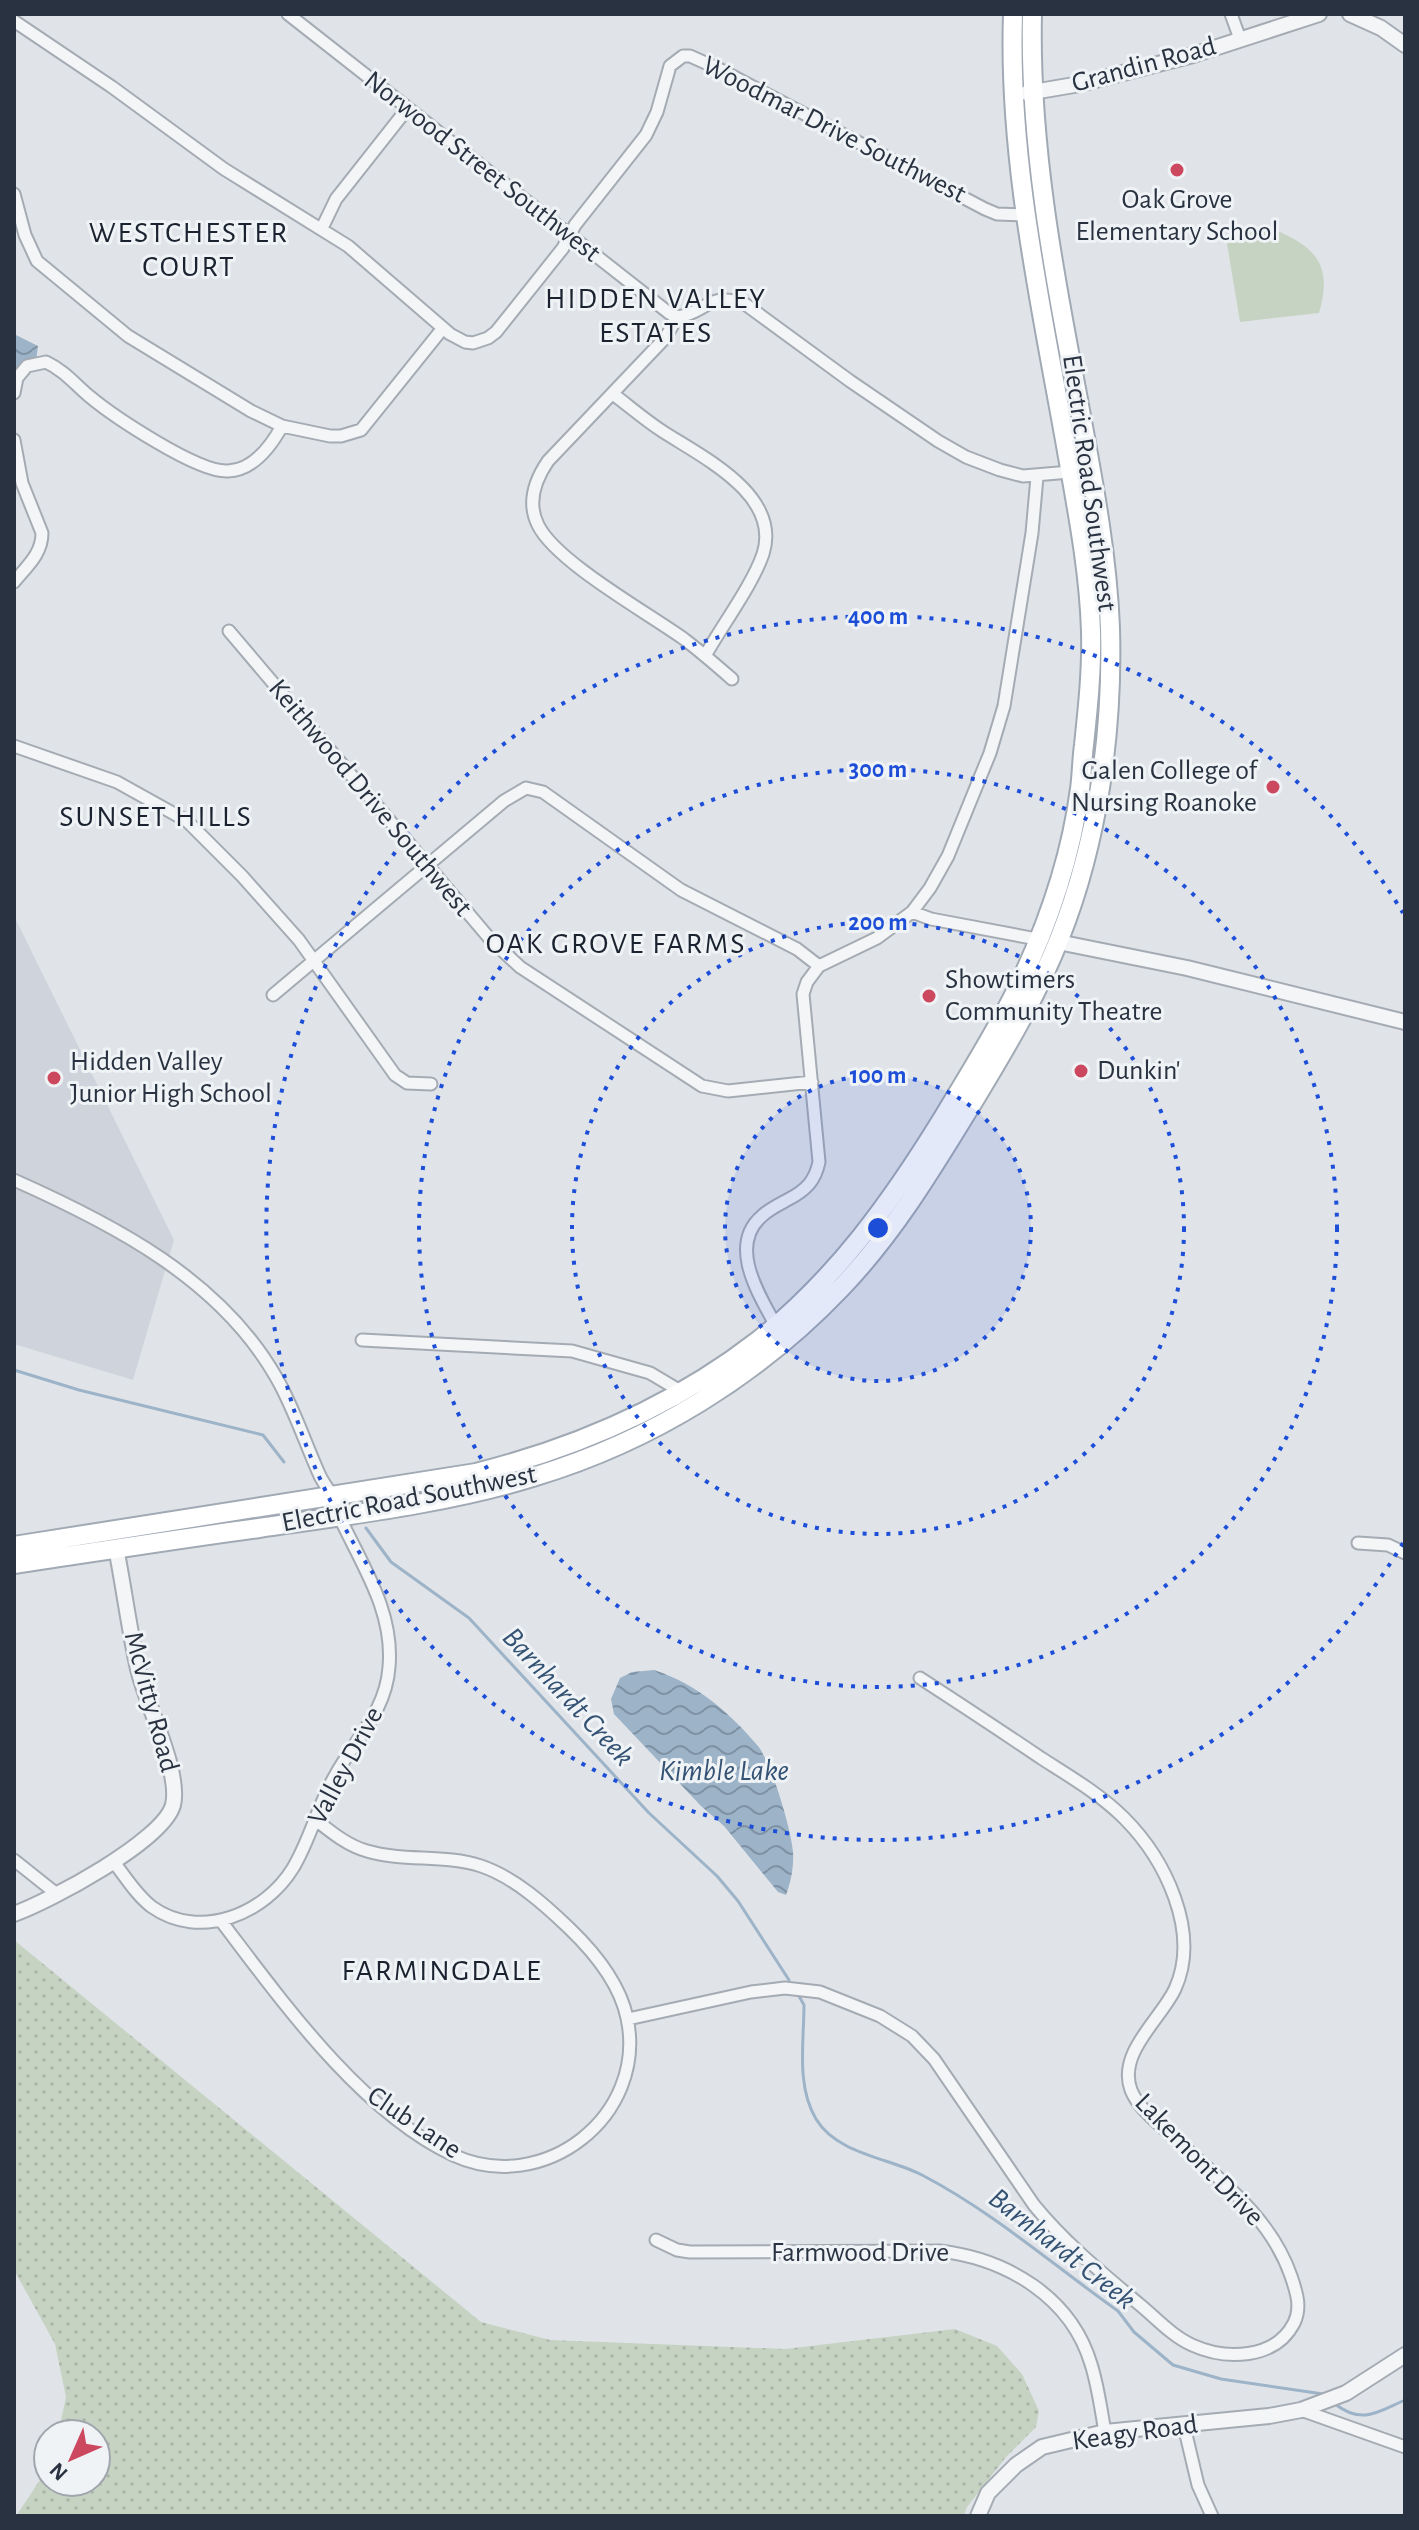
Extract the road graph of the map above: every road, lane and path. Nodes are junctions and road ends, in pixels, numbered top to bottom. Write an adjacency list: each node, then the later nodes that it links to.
1 (288, 14): 12 (street, Norwood Street Southwest)
2 (1013, 14): 11 (main road, Electric Road Southwest)
3 (1032, 14): 10 (main road, Electric Road Southwest)
4 (1231, 14): 8 (street)
5 (1319, 14): 8 (street, Grandin Road)
6 (1350, 14): 9 (street)
7 (14, 21): 15 (street)
8 (1240, 39): 10 (street, Grandin Road)
9 (1405, 45)
10 (1034, 92): 11 (street, Grandin Road); 23 (main road, Electric Road Southwest)
11 (1014, 93): 14 (main road, Electric Road Southwest)
12 (407, 109): 15 (street); 16 (street, Norwood Street Southwest)
13 (14, 194): 21 (street)
14 (1026, 215): 16 (street, Woodmar Drive Southwest); 24 (main road, Electric Road Southwest)
15 (322, 228): 18 (street)
16 (569, 235): 17 (street, Norwood Street Southwest); 18 (street)
17 (677, 317): 20 (street); 25 (street)
18 (443, 328): 21 (street)
19 (14, 393): 21 (street)
20 (613, 394): 28 (street); 28 (street)
21 (282, 426)
22 (14, 440): 26 (street)
23 (1087, 444): 24 (street); 34 (main road, Electric Road Southwest)
24 (1070, 472): 25 (street); 33 (main road, Electric Road Southwest)
25 (1037, 477): 32 (street)
26 (14, 582)
27 (229, 631): 31 (street, Keithwood Drive Southwest)
28 (705, 656): 29 (street)
29 (732, 679)
30 (14, 746): 35 (street)
31 (426, 865): 35 (street); 36 (street); 39 (street, Keithwood Drive Southwest)
32 (912, 912): 33 (street); 36 (street)
33 (1038, 940): 34 (street); 42 (main road, Electric Road Southwest)
34 (1058, 942): 38 (street); 46 (main road, Electric Road Southwest)
35 (315, 960): 37 (street); 40 (street)
36 (819, 966): 39 (street)
37 (273, 995)
38 (1405, 1022)
39 (812, 1082): 42 (street)
40 (431, 1084)
41 (14, 1180): 45 (street, Valley Drive)
42 (776, 1326): 44 (main road, Electric Road Southwest)
43 (362, 1340): 44 (street)
44 (682, 1392): 45 (main road, Electric Road Southwest)
45 (332, 1496): 46 (street, Valley Drive); 48 (main road, Electric Road Southwest)
46 (339, 1516): 49 (main road, Electric Road Southwest); 53 (street, Valley Drive)
47 (1358, 1543): 50 (street)
48 (14, 1546)
49 (116, 1548): 51 (main road, Electric Road Southwest); 55 (street, McVitty Road)
50 (1405, 1553)
51 (14, 1564)
52 (920, 1678): 59 (street, Lakemont Drive)
53 (316, 1820): 58 (street, Valley Drive); 59 (street, Club Lane)
54 (14, 1860): 56 (street)
55 (113, 1861): 56 (street, McVitty Road); 58 (street, Valley Drive)
56 (58, 1895): 57 (street, McVitty Road)
57 (14, 1914)
58 (221, 1921): 59 (street, Club Lane)
59 (628, 2019)
60 (656, 2240): 64 (street, Farmwood Drive)
61 (1405, 2355): 62 (street, Keagy Road)
62 (1301, 2410): 63 (street, Keagy Road); 65 (street)
63 (1184, 2426): 64 (street, Keagy Road); 67 (street)
64 (1105, 2432): 66 (street, Keagy Road)
65 (1405, 2447)
66 (978, 2516)
67 (1212, 2516)

